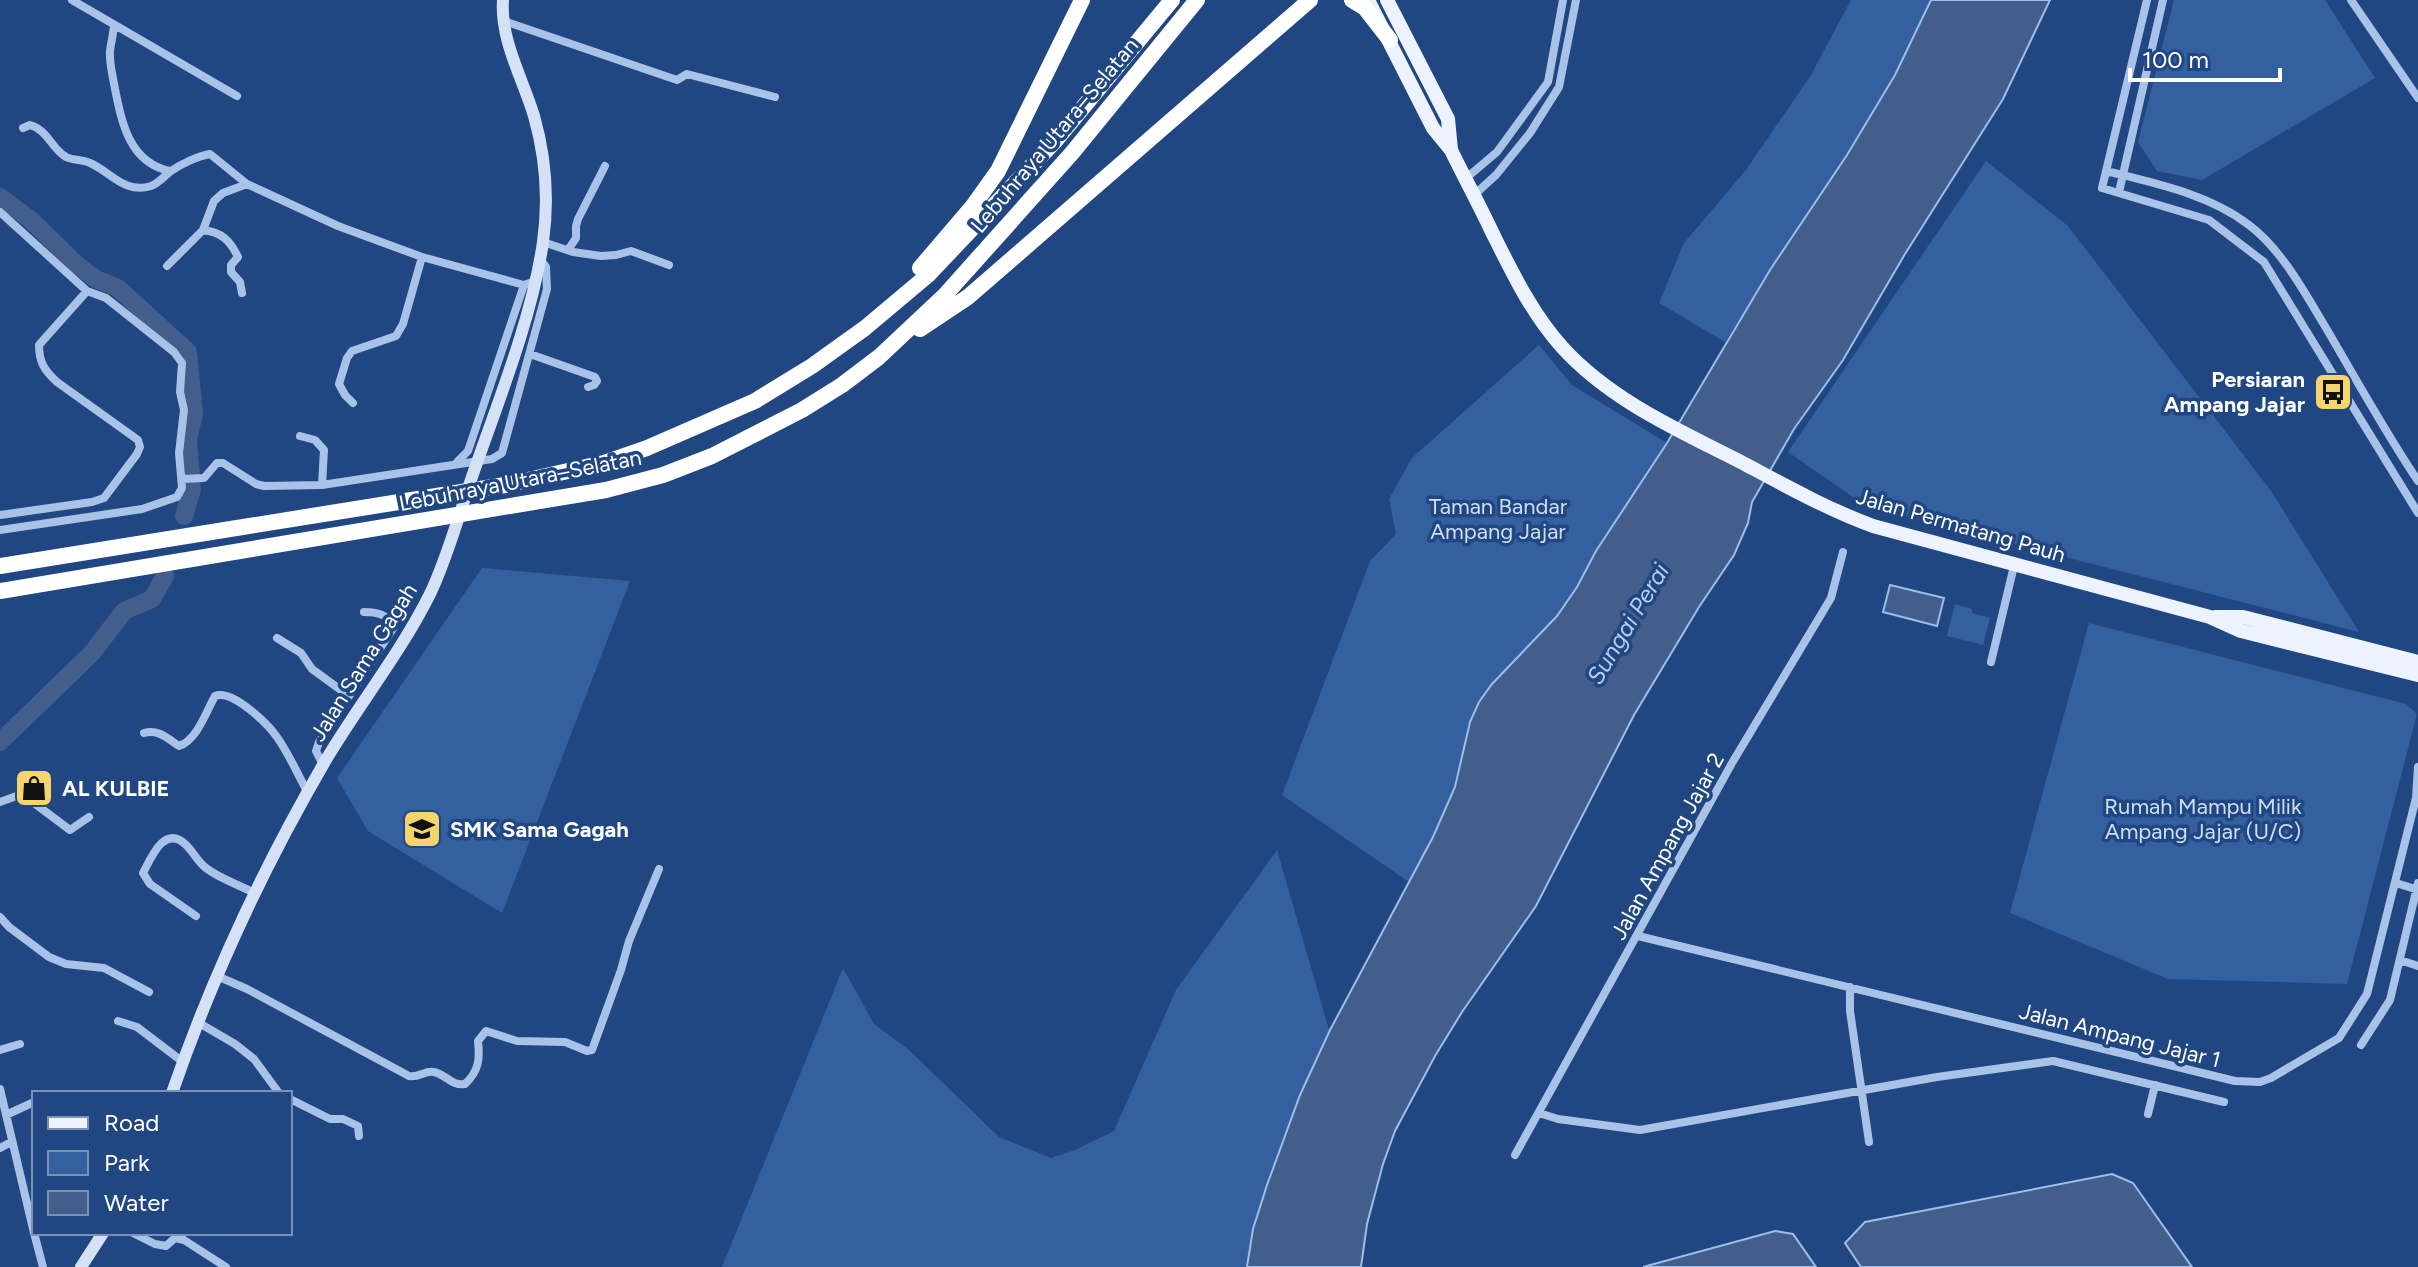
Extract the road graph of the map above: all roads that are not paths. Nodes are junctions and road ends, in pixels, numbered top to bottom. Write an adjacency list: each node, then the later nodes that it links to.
1 (72, 0): 16 (street)
2 (503, 0): 15 (street, Jalan Sama Gagah)
3 (1082, 0): 42 (highway)
4 (1172, 0): 42 (highway, Lebuhraya Utara–Selatan)
5 (1197, 0): 44 (highway, Lebuhraya Utara–Selatan)
6 (1310, 0): 44 (highway)
7 (1352, 0): 17 (highway)
8 (1368, 0): 17 (main road, Jalan Permatang Pauh)
9 (1387, 0): 22 (main road, Jalan Permatang Pauh)
10 (1563, 0): 27 (street)
11 (1576, 0): 30 (street)
12 (2147, 0): 25 (street)
13 (2163, 0): 26 (street)
14 (2351, 0): 20 (street)
15 (504, 21): 19 (street); 33 (street, Jalan Sama Gagah)
16 (114, 26): 18 (street); 24 (street)
17 (1390, 40): 22 (main road, Jalan Permatang Pauh)
18 (237, 96)
19 (775, 97)
20 (2418, 98)
21 (23, 128): 24 (street)
22 (1451, 150): 27 (main road, Jalan Permatang Pauh)
23 (605, 166): 34 (street)
24 (170, 171): 28 (street)
25 (2106, 171): 26 (street); 29 (street)
26 (2123, 175): 29 (street); 50 (street)
27 (1465, 179): 30 (main road, Jalan Permatang Pauh)
28 (247, 184): 32 (street); 35 (street)
29 (2119, 192): 52 (street)
30 (1474, 195): 57 (main road, Jalan Permatang Pauh)
31 (0, 212): 40 (street)
32 (203, 230): 38 (street); 41 (street)
33 (543, 242): 34 (street); 36 (street, Jalan Sama Gagah)
34 (568, 250): 37 (street)
35 (422, 257): 39 (street); 46 (street)
36 (540, 259): 39 (street, Jalan Sama Gagah); 43 (street)
37 (669, 265)
38 (167, 266)
39 (530, 283): 48 (street); 65 (street, Jalan Sama Gagah)
40 (87, 291): 49 (street); 53 (street)
41 (242, 293)
42 (865, 328): 56 (highway, Lebuhraya Utara–Selatan)
43 (530, 354): 45 (street); 48 (street)
44 (879, 357): 58 (highway, Lebuhraya Utara–Selatan)
45 (588, 387)
46 (353, 403)
47 (300, 436): 51 (street)
48 (454, 465): 51 (street)
49 (184, 479): 51 (street); 54 (street)
50 (2418, 481)
51 (322, 485)
52 (2418, 513)
53 (0, 515)
54 (0, 530)
55 (1843, 552): 77 (street, Jalan Ampang Jajar 2)
56 (0, 566)
57 (2014, 566): 61 (street); 62 (main road, Jalan Permatang Pauh)
58 (0, 591)
59 (364, 612): 63 (street)
60 (277, 638): 63 (street)
61 (1991, 662)
62 (2416, 666)
63 (349, 696): 65 (street)
64 (144, 733): 67 (street)
65 (323, 765): 67 (street, Jalan Sama Gagah)
66 (2418, 767): 68 (street, Jalan Ampang Jajar 1)
67 (308, 793): 74 (street, Jalan Sama Gagah)
68 (2417, 797): 72 (street, Jalan Ampang Jajar 1)
69 (0, 802): 70 (street)
70 (89, 817)
71 (659, 869): 80 (street)
72 (2396, 883): 73 (street); 81 (street, Jalan Ampang Jajar 1)
73 (2417, 888): 78 (street)
74 (256, 894): 75 (street); 80 (street, Jalan Sama Gagah)
75 (196, 916)
76 (0, 917): 82 (street)
77 (1638, 936): 81 (street, Jalan Ampang Jajar 1); 97 (street, Jalan Ampang Jajar 2)
78 (2400, 960): 79 (street); 86 (street)
79 (2418, 966)
80 (217, 976): 84 (street, Jalan Sama Gagah)
81 (1850, 987): 93 (street)
82 (149, 992)
83 (118, 1021): 88 (street)
84 (199, 1023): 88 (street, Jalan Sama Gagah); 92 (street)
85 (20, 1044): 87 (street)
86 (2361, 1045)
87 (0, 1050)
88 (183, 1062): 91 (street, Jalan Sama Gagah)
89 (2155, 1085): 93 (street); 95 (street); 98 (street)
90 (0, 1089): 99 (street)
91 (173, 1091)
92 (278, 1091)
93 (1862, 1091): 97 (street); 102 (street)
94 (292, 1100): 100 (street)
95 (2224, 1102)
96 (32, 1103): 99 (street)
97 (1539, 1113): 104 (street, Jalan Ampang Jajar 2)
98 (2148, 1114)
99 (6, 1115): 101 (street)
100 (359, 1136)
101 (11, 1142): 103 (street); 105 (street)
102 (1869, 1142)
103 (0, 1148)
104 (1515, 1155)
105 (32, 1225)
106 (35, 1235): 109 (street)
107 (102, 1235): 110 (street)
108 (137, 1235): 111 (street)
109 (43, 1267)
110 (81, 1267)
111 (226, 1267)

